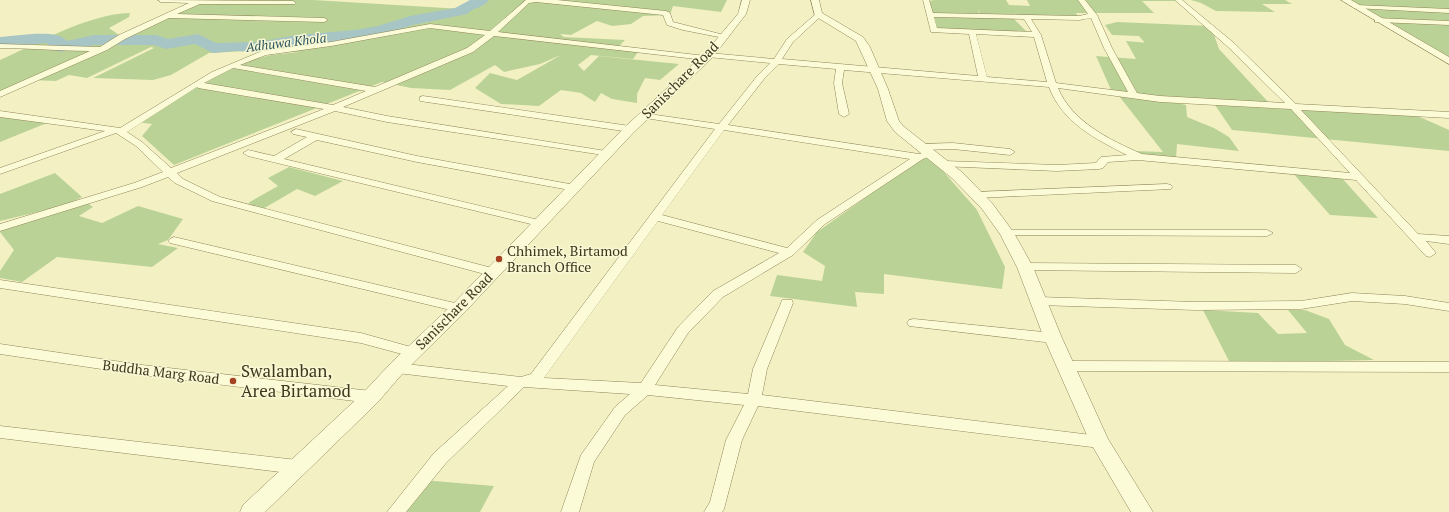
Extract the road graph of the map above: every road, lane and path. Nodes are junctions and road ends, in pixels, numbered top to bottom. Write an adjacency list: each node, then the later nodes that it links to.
1 (161, 0): 10 (street)
2 (534, 0): 25 (street)
3 (537, 0): 27 (street)
4 (746, 0): 27 (street, Sanischare Road)
5 (815, 0): 14 (street)
6 (926, 0): 15 (street)
7 (1081, 0): 16 (street)
8 (1178, 0): 45 (street)
9 (1345, 0): 12 (street)
10 (200, 1): 11 (street); 17 (street)
11 (293, 3)
12 (1356, 7): 13 (street); 20 (street)
13 (1449, 11)
14 (818, 14): 34 (street); 37 (street)
15 (929, 15): 18 (street); 24 (street)
16 (1094, 15): 18 (street); 43 (street)
17 (168, 16): 19 (street); 30 (street)
18 (1026, 16): 26 (street)
19 (324, 20)
20 (1378, 20): 21 (street); 22 (street)
21 (1449, 23)
22 (1393, 29): 23 (street); 33 (street)
23 (1449, 31)
24 (972, 32): 26 (street); 38 (street)
25 (491, 34): 32 (street); 35 (street); 41 (street)
26 (1037, 35): 40 (street)
27 (724, 36): 32 (street, Sanischare Road)
28 (0, 46): 29 (street)
29 (15, 46): 30 (street); 31 (street)
30 (102, 49): 42 (street)
31 (0, 52)
32 (707, 56): 34 (street); 49 (street, Sanischare Road)
33 (1449, 61)
34 (776, 62): 36 (street); 51 (street)
35 (233, 66): 39 (street); 41 (street)
36 (840, 68): 37 (street); 48 (street)
37 (875, 71): 38 (street); 58 (street)
38 (983, 79): 40 (street)
39 (198, 84): 46 (street); 53 (street)
40 (1053, 85): 43 (street); 60 (street)
41 (375, 90): 46 (street)
42 (0, 94)
43 (1134, 95): 45 (street)
44 (423, 99): 52 (street)
45 (1293, 106): 50 (street); 65 (street)
46 (334, 108): 59 (street); 64 (street)
47 (0, 114): 53 (street)
48 (844, 114)
49 (645, 115): 51 (street); 52 (street, Sanischare Road)
50 (1449, 115)
51 (722, 126): 58 (street); 69 (street)
52 (630, 129): 59 (street, Sanischare Road)
53 (119, 131): 63 (street); 64 (street)
54 (296, 132): 55 (street)
55 (317, 136): 61 (street); 67 (street)
56 (1010, 152): 58 (street)
57 (248, 153): 61 (street)
58 (924, 153): 62 (street); 77 (street)
59 (606, 154): 67 (street, Sanischare Road)
60 (1140, 156): 62 (street); 65 (street)
61 (276, 159): 70 (street)
62 (944, 164): 68 (street)
63 (0, 171)
64 (171, 172): 71 (street); 81 (street)
65 (1359, 177): 74 (street)
66 (1167, 187): 68 (street)
67 (576, 188): 70 (street, Sanischare Road)
68 (977, 195): 72 (street)
69 (656, 218): 77 (street); 94 (street)
70 (539, 223): 81 (street, Sanischare Road)
71 (0, 228)
72 (1007, 233): 73 (street); 79 (street)
73 (1267, 233)
74 (1416, 237): 75 (street); 78 (street)
75 (1449, 240)
76 (174, 241): 86 (street)
77 (789, 252): 95 (street)
78 (1430, 253)
79 (1025, 267): 80 (street); 83 (street)
80 (1296, 269)
81 (492, 272): 86 (street, Sanischare Road)
82 (0, 284): 90 (street)
83 (1038, 301): 85 (street); 88 (street)
84 (787, 303): 97 (street)
85 (1449, 306)
86 (459, 308): 90 (street, Sanischare Road)
87 (914, 322): 88 (street)
88 (1053, 338): 91 (street)
89 (0, 349): 96 (street, Buddha Marg Road)
90 (413, 352): 93 (street, Sanischare Road)
91 (1065, 366): 92 (street); 99 (street)
92 (1449, 367)
93 (397, 368): 94 (street); 96 (street, Sanischare Road)
94 (522, 382): 95 (street); 102 (street)
95 (645, 389): 97 (street); 103 (street)
96 (371, 398): 100 (street, Sanischare Road)
97 (754, 400): 99 (street); 104 (street)
98 (0, 432): 100 (street)
99 (1100, 442): 105 (street)
100 (297, 467): 101 (street, Sanischare Road)
101 (251, 512)
102 (396, 512)
103 (570, 512)
104 (713, 512)
105 (1142, 512)

